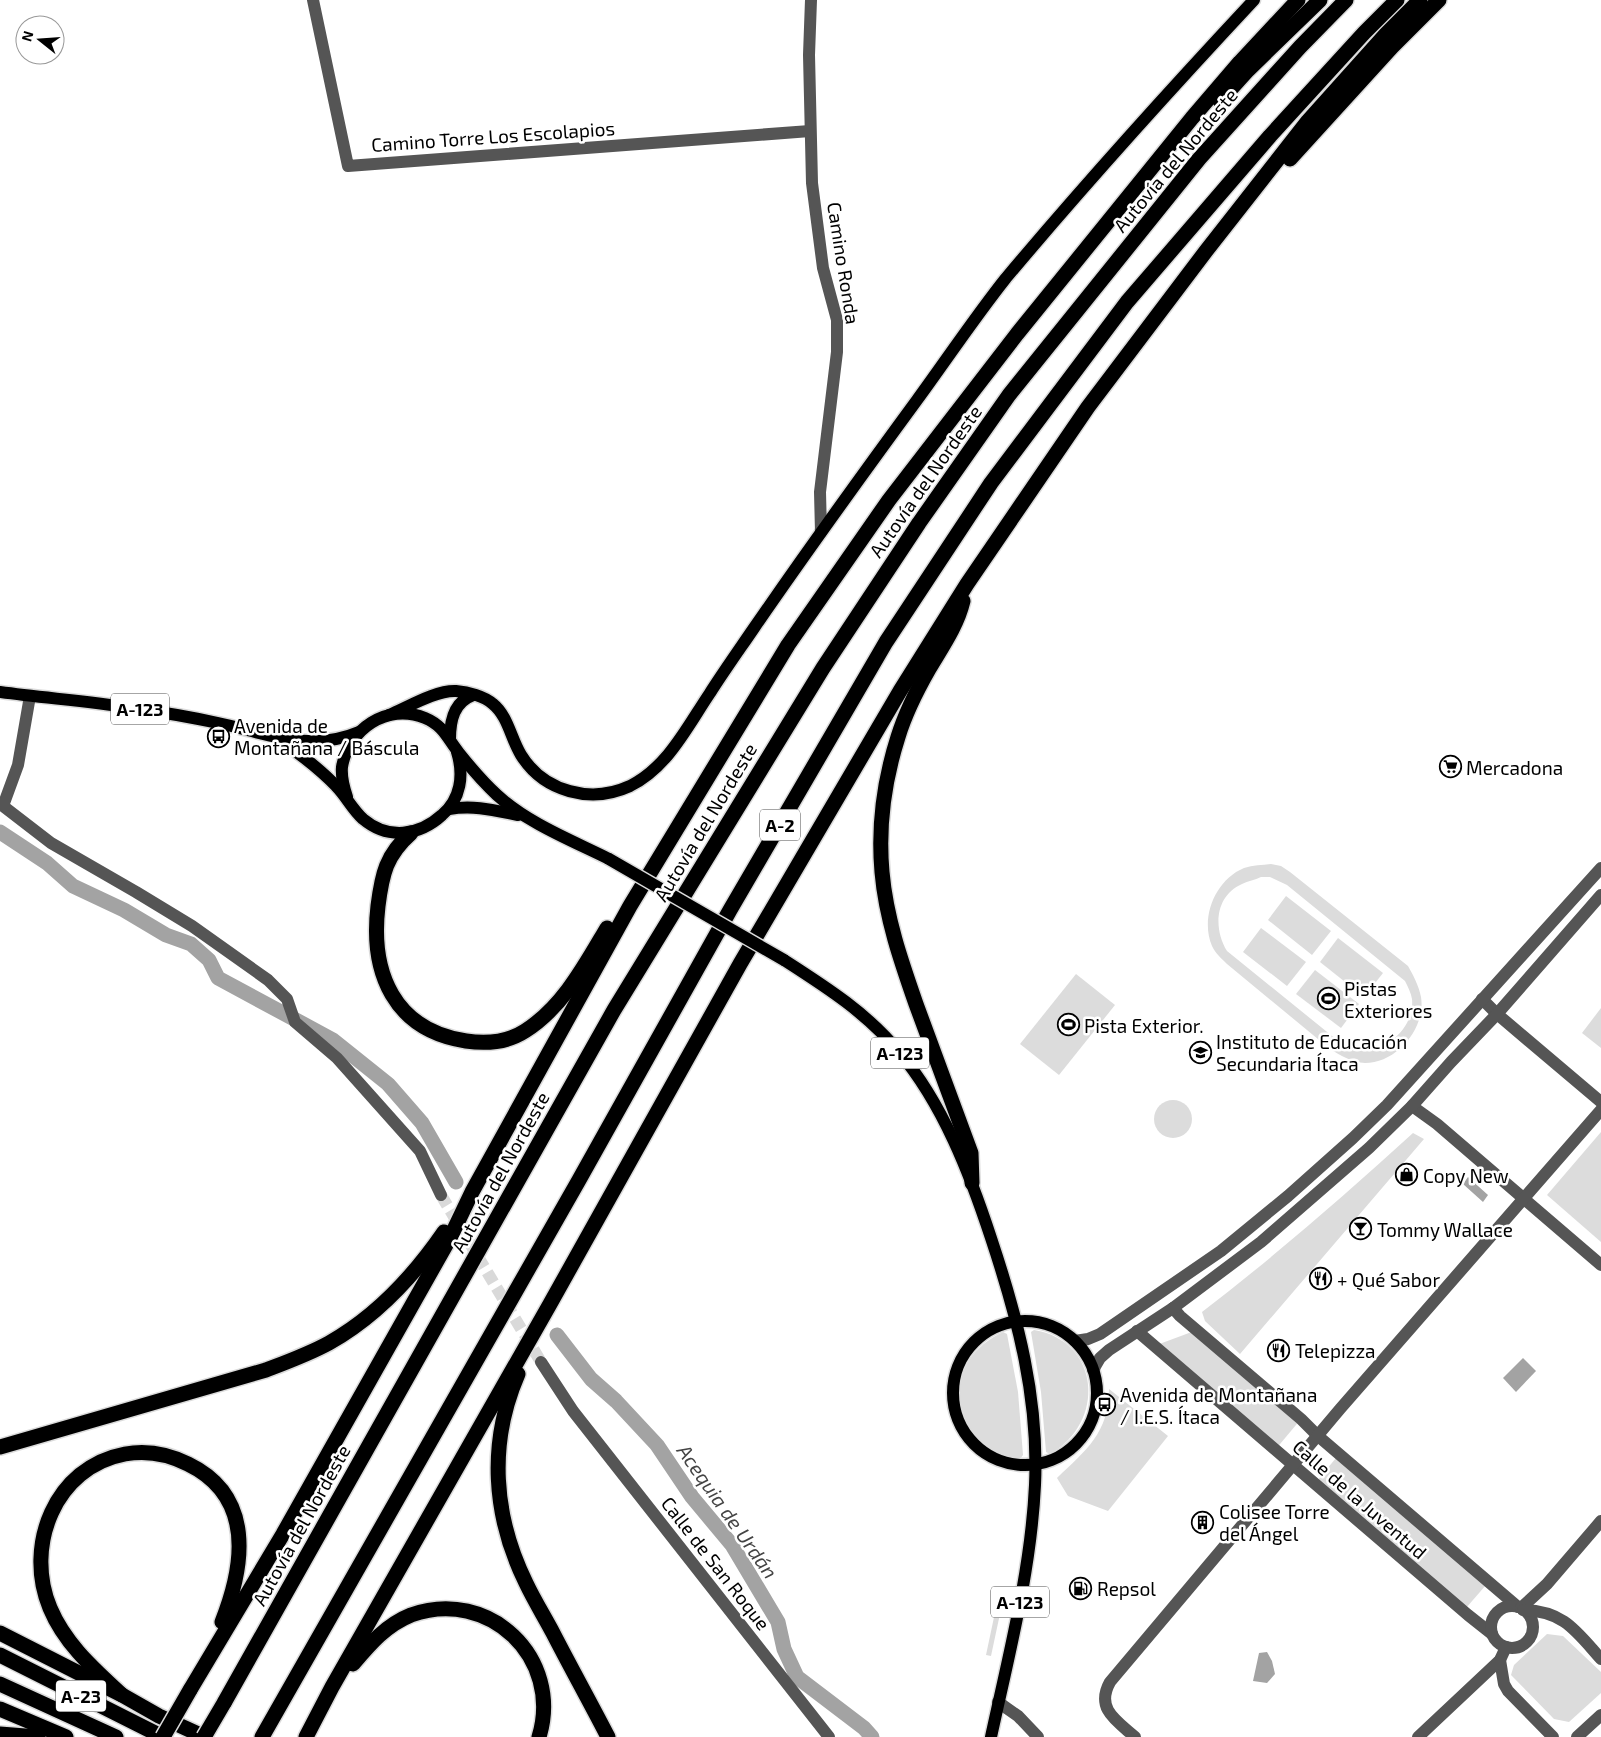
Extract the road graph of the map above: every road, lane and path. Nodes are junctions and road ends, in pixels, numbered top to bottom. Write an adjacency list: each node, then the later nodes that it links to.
1 (313, 0): 10 (street, Camino Torre Los Escolapios)
2 (811, 0): 10 (street, Camino Ronda)
3 (1254, 0): 13 (main road)
4 (1298, 0): 11 (highway)
5 (1320, 0): 11 (highway)
6 (1346, 0): 74 (highway, Autovía del Nordeste / A-2, bridge)
7 (1396, 0): 75 (highway, A-2)
8 (1420, 0): 12 (highway)
9 (1440, 0): 12 (highway)
10 (810, 130): 13 (street, Camino Ronda)
11 (1096, 237): 28 (highway)
12 (1206, 251): 14 (highway)
13 (821, 532): 16 (main road)
14 (966, 584): 34 (highway); 41 (highway)
15 (0, 692): 17 (main road, A-123)
16 (473, 695): 18 (main road); 21 (main road)
17 (30, 696): 20 (main road, A-123); 36 (street)
18 (389, 715): 19 (main road, A-123); 21 (main road, A-123)
19 (359, 732): 20 (main road, A-123); 22 (main road, A-123)
20 (277, 739): 22 (main road, A-123)
21 (454, 744): 23 (main road, A-123); 24 (main road, A-123)
22 (347, 797): 25 (main road, A-123)
23 (449, 809): 24 (main road, A-123); 25 (main road, A-123)
24 (521, 815): 34 (main road, A-123, bridge)
25 (411, 833): 28 (highway)
26 (1601, 868): 29 (street)
27 (1601, 895): 30 (street)
28 (630, 906): 35 (highway)
29 (1482, 1000): 30 (street); 38 (street)
30 (1497, 1014): 31 (street); 32 (street)
31 (1601, 1102)
32 (1412, 1106): 37 (street); 40 (street)
33 (1601, 1110): 37 (street)
34 (972, 1183): 43 (main road, A-123)
35 (472, 1192): 49 (highway); 60 (highway)
36 (441, 1195)
37 (1524, 1199): 39 (street); 48 (street)
38 (1221, 1251): 40 (street); 45 (street)
39 (1601, 1265)
40 (1217, 1277): 42 (street)
41 (550, 1304): 64 (highway); 78 (highway)
42 (1173, 1308): 44 (street); 48 (street, Calle de la Juventud)
43 (1016, 1320): 45 (main road); 50 (main road, A-123); 50 (main road)
44 (1137, 1331): 47 (street); 51 (street, Calle de la Juventud)
45 (1074, 1341): 47 (main road)
46 (541, 1362): 79 (street, Calle de San Roque)
47 (1093, 1370): 50 (main road)
48 (1318, 1436): 51 (street); 53 (street, Calle de la Juventud)
49 (0, 1448)
50 (1035, 1464): 66 (main road, A-123)
51 (1293, 1466): 55 (street, Calle de la Juventud); 82 (street)
52 (1601, 1521): 53 (street)
53 (1521, 1608): 55 (street); 56 (street); 58 (street)
54 (0, 1633): 65 (highway)
55 (1492, 1634): 56 (street)
56 (1506, 1647): 59 (street)
57 (0, 1655): 73 (highway, A-23)
58 (1601, 1659)
59 (1500, 1660): 61 (street); 63 (street)
60 (200, 1672): 65 (highway); 73 (highway, bridge)
61 (1481, 1679): 63 (street); 83 (street)
62 (0, 1684): 72 (highway, A-23)
63 (1504, 1684): 84 (street)
64 (332, 1687): 76 (highway); 77 (highway)
65 (122, 1694): 74 (highway)
66 (998, 1702): 80 (main road, A-123); 81 (street)
67 (0, 1709): 71 (highway)
68 (1601, 1715): 85 (street)
69 (0, 1734): 70 (highway)
70 (38, 1737)
71 (66, 1737)
72 (116, 1737)
73 (163, 1737)
74 (205, 1737)
75 (262, 1737)
76 (306, 1737)
77 (539, 1737)
78 (608, 1737)
79 (829, 1737)
80 (991, 1737)
81 (1038, 1737)
82 (1135, 1737)
83 (1418, 1737)
84 (1553, 1737)
85 (1577, 1737)

